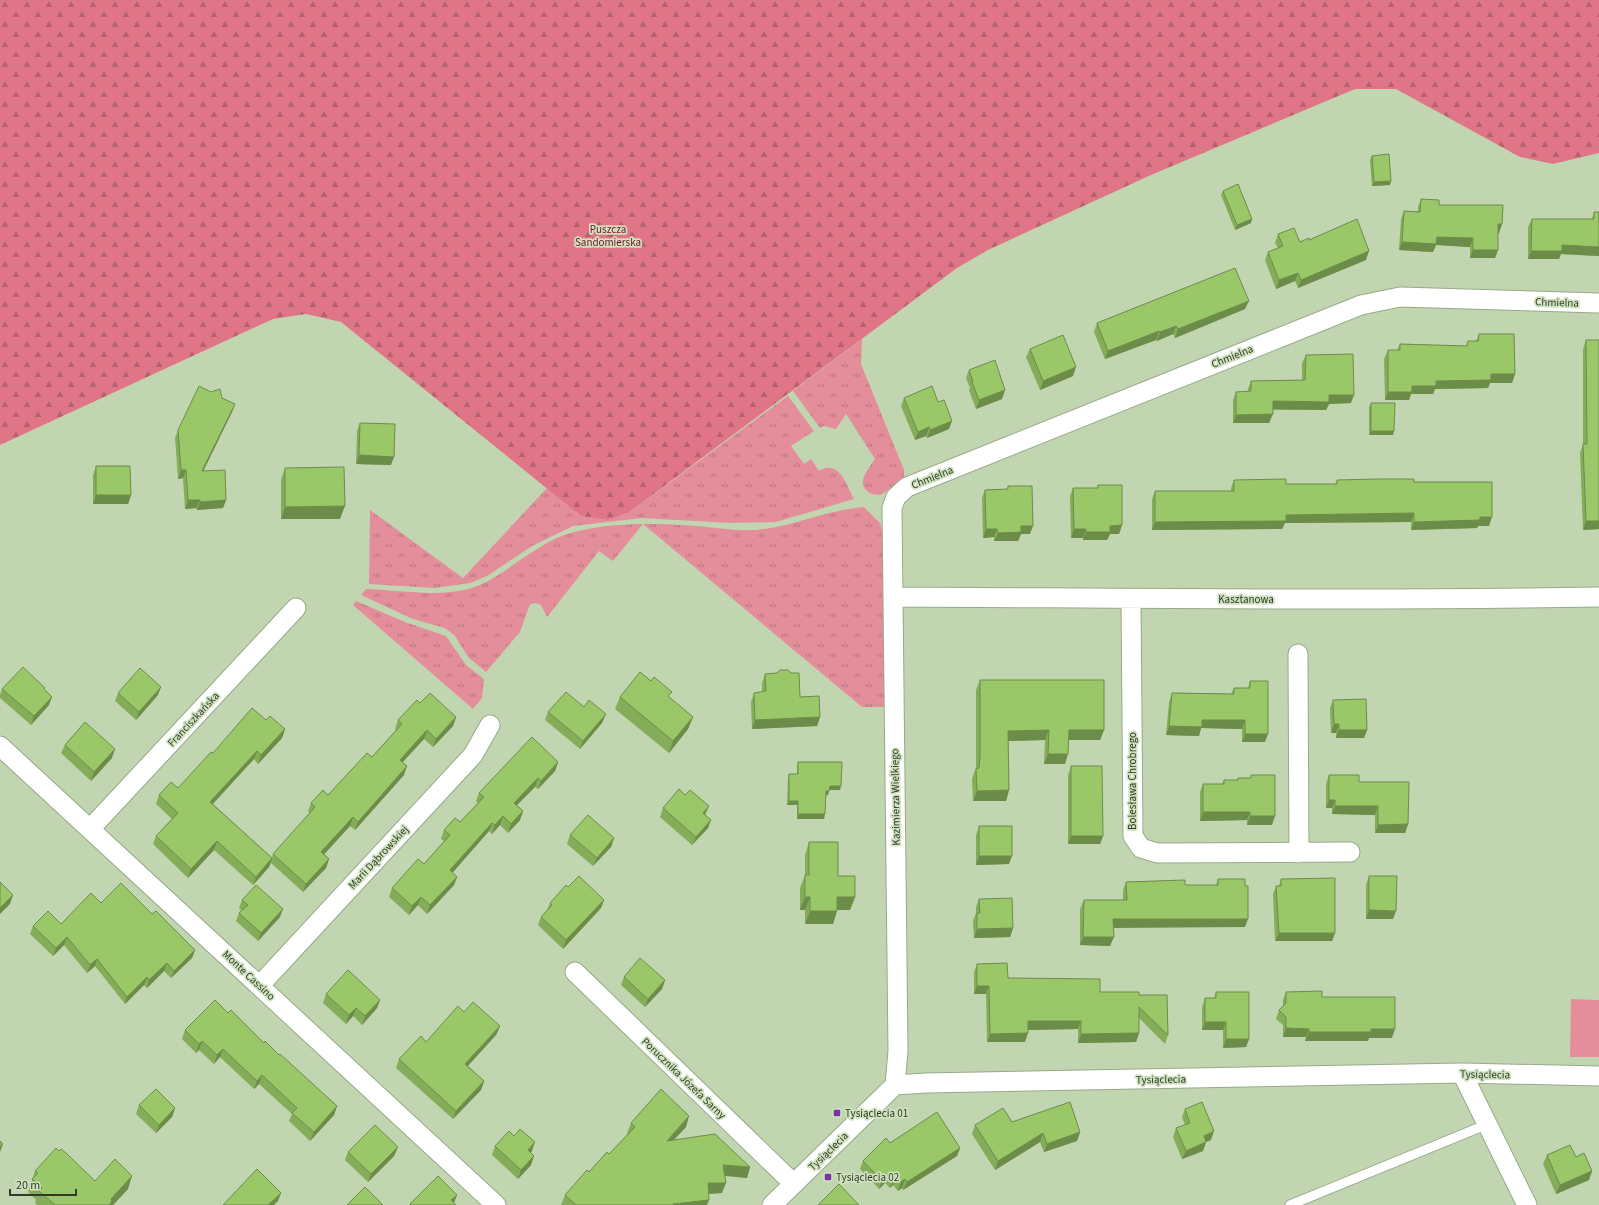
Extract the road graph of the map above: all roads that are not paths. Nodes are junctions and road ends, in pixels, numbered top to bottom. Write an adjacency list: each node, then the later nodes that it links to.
1 (1599, 303): 2 (street, Chmielna)
2 (892, 508): 3 (street, Kazimierza Wielkiego)
3 (893, 597): 5 (street, Kasztanowa); 17 (street, Kazimierza Wielkiego)
4 (1599, 597): 5 (street, Kasztanowa)
5 (1131, 599): 12 (street, Bolesława Chrobrego)
6 (296, 608): 10 (street, Franciszkańska)
7 (1298, 654): 12 (street)
8 (490, 724): 14 (street, Marii Dąbrowskiej)
9 (0, 746): 10 (street, Monte Cassino)
10 (90, 829): 14 (street, Monte Cassino)
11 (1350, 852): 12 (street, Bolesława Chrobrego)
12 (1300, 853)
13 (575, 972): 19 (street, Porucznika Józefa Sarny)
14 (260, 985): 20 (street, Monte Cassino)
15 (1462, 1073): 16 (street, Tysiąclecia); 17 (street, Tysiąclecia); 18 (street)
16 (1599, 1076)
17 (895, 1085): 19 (street, Tysiąclecia)
18 (1488, 1124): 22 (lane); 23 (street)
19 (794, 1184): 21 (street, Tysiąclecia)
20 (496, 1205)
21 (772, 1205)
22 (1290, 1205)
23 (1527, 1205)

